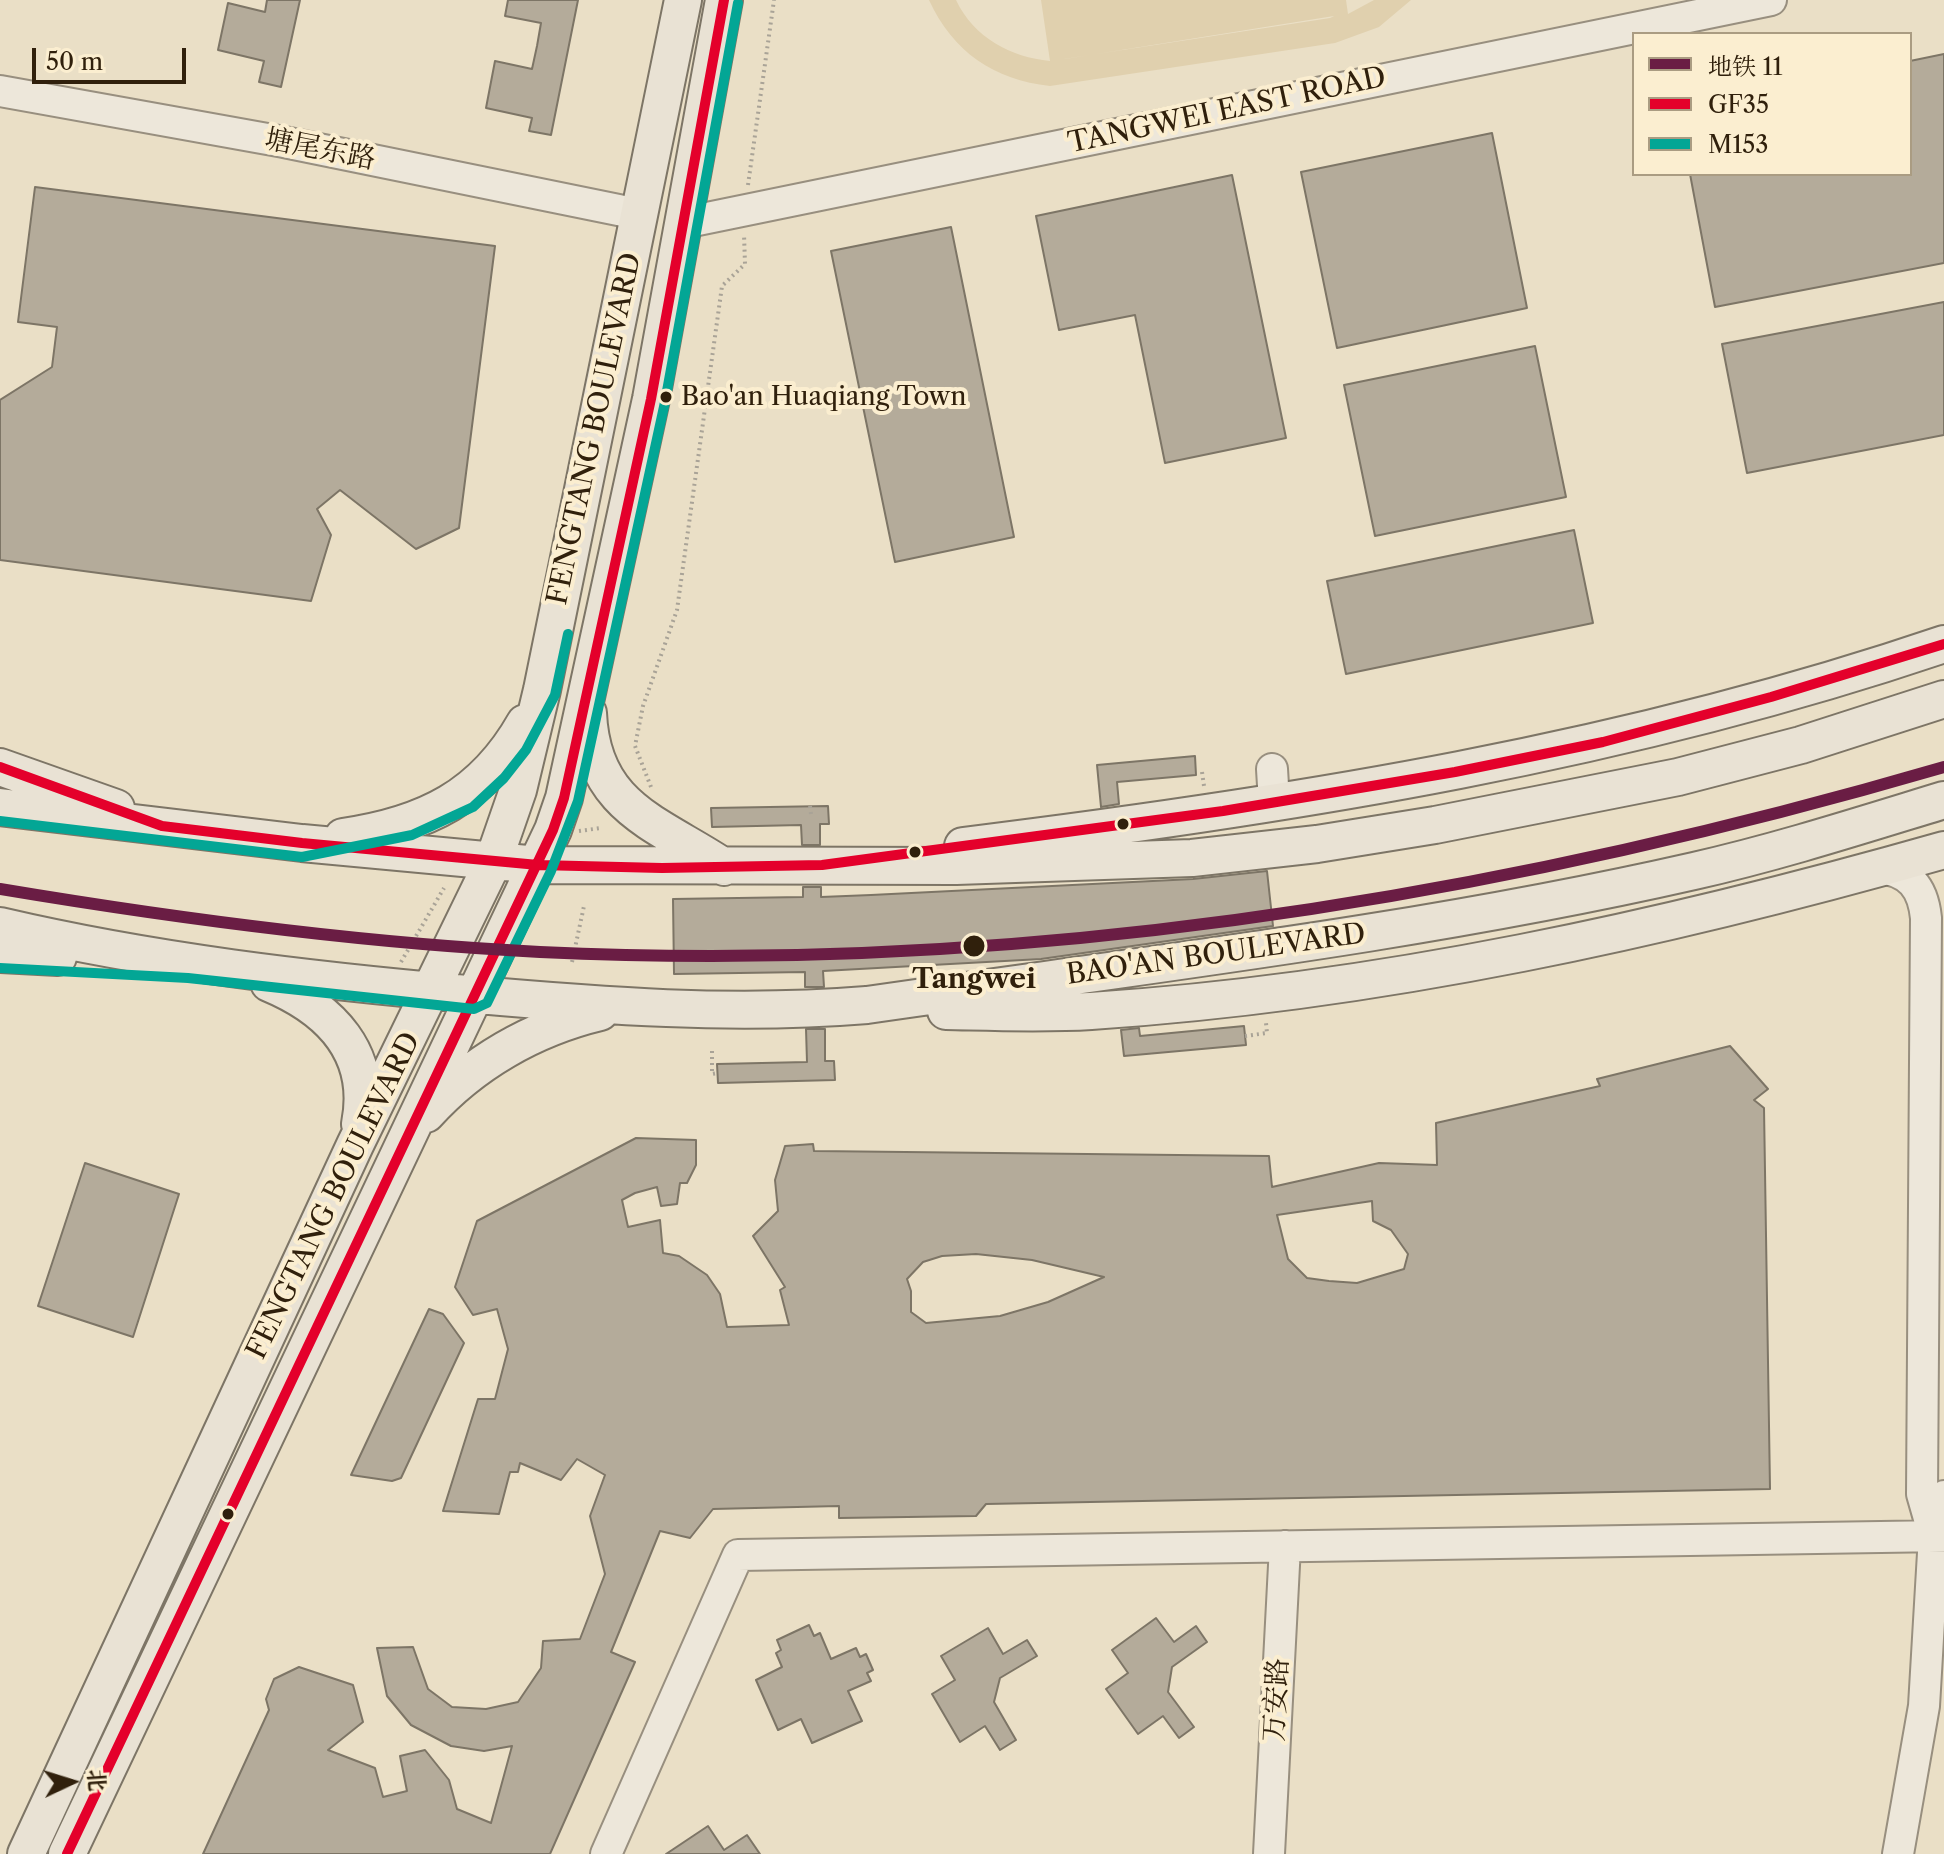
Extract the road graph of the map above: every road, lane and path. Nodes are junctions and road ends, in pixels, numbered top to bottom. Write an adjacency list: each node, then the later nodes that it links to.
1 (683, 0): 7 (main road, FENGTANG BOULEVARD)
2 (724, 0): 8 (main road, FENGTANG BOULEVARD)
3 (774, 0): 6 (path)
4 (1771, 0): 6 (street, TANGWEI EAST ROAD)
5 (0, 91): 7 (street, 塘尾东路)
6 (744, 210): 8 (street, TANGWEI EAST ROAD); 18 (path)
7 (638, 214): 9 (main road, FENGTANG BOULEVARD)
8 (683, 223): 10 (main road, FENGTANG BOULEVARD)
9 (565, 572): 10 (main road); 12 (main road, FENGTANG BOULEVARD)
10 (613, 582): 13 (main road, FENGTANG BOULEVARD)
11 (1944, 644): 30 (main road)
12 (542, 690): 26 (main road); 28 (main road, FENGTANG BOULEVARD)
13 (587, 694): 29 (main road, FENGTANG BOULEVARD); 31 (main road)
14 (1944, 699): 30 (main road)
15 (0, 767): 23 (main road)
16 (1202, 772): 17 (path)
17 (1205, 788)
18 (657, 800)
19 (1944, 800): 44 (main road, BAO'AN BOULEVARD)
20 (810, 806): 22 (path)
21 (0, 807): 23 (main road)
22 (811, 814)
23 (162, 826): 26 (main road)
24 (601, 828): 25 (path)
25 (577, 831)
26 (302, 843): 28 (main road)
27 (1944, 850): 32 (main road)
28 (493, 862): 29 (main road); 41 (main road, FENGTANG BOULEVARD)
29 (538, 865): 31 (main road); 42 (main road, FENGTANG BOULEVARD)
30 (822, 865): 31 (main road)
31 (724, 867)
32 (1879, 868): 44 (main road); 52 (street)
33 (444, 888): 39 (path)
34 (584, 906): 37 (path)
35 (0, 926): 38 (main road, BAO'AN BOULEVARD)
36 (0, 954): 38 (main road)
37 (572, 962)
38 (189, 964): 40 (main road, BAO'AN BOULEVARD)
39 (400, 964)
40 (238, 970): 41 (main road, BAO'AN BOULEVARD); 50 (main road)
41 (432, 991): 42 (main road, BAO'AN BOULEVARD); 50 (main road, FENGTANG BOULEVARD)
42 (476, 995): 43 (main road, BAO'AN BOULEVARD); 49 (main road, FENGTANG BOULEVARD)
43 (628, 1009): 44 (main road, BAO'AN BOULEVARD); 49 (main road)
44 (804, 1010)
45 (1265, 1015): 46 (path)
46 (1245, 1036)
47 (712, 1051): 48 (path)
48 (718, 1073)
49 (409, 1138): 55 (main road, FENGTANG BOULEVARD)
50 (355, 1145): 54 (main road, FENGTANG BOULEVARD)
51 (1944, 1496): 52 (street)
52 (1939, 1536): 53 (street); 58 (street)
53 (1285, 1546): 56 (street); 57 (street, 万安路)
54 (26, 1854)
55 (67, 1854)
56 (606, 1854)
57 (1269, 1854)
58 (1898, 1854)

